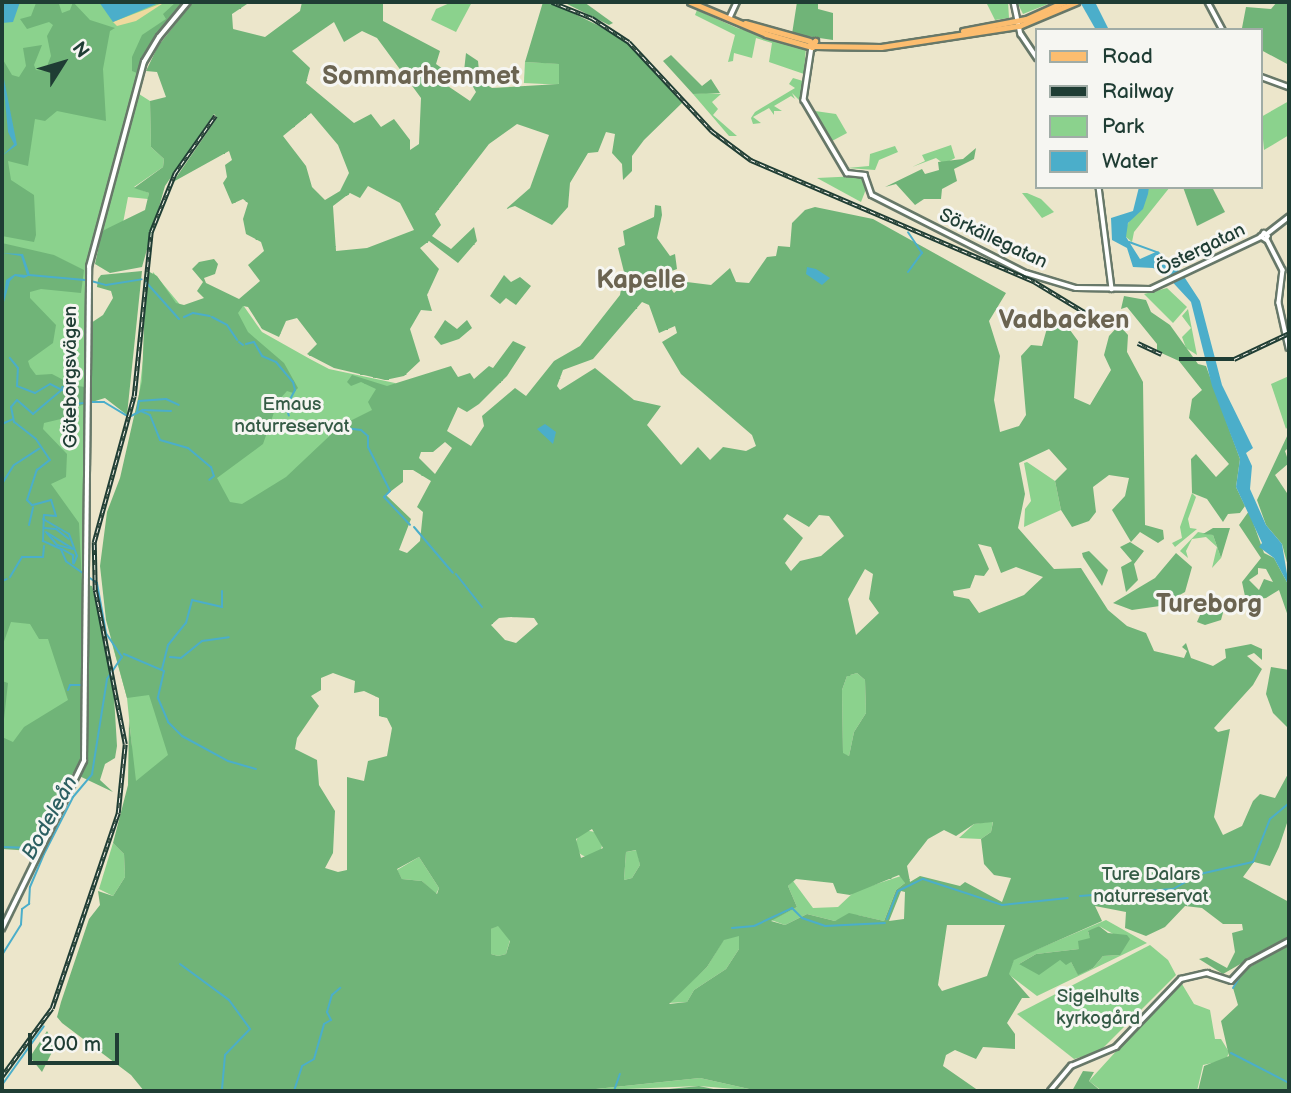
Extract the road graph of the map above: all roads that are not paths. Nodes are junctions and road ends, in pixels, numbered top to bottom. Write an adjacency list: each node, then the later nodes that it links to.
1 (188, 2): 21 (street, Göteborgsvägen)
2 (690, 2): 9 (main road)
3 (698, 2): 9 (main road)
4 (737, 2): 9 (street)
5 (1014, 2): 10 (street)
6 (1064, 2): 10 (main road)
7 (1076, 2): 10 (main road)
8 (1208, 2): 11 (street)
9 (730, 19): 12 (main road)
10 (1018, 24): 12 (main road); 13 (street)
11 (1222, 28)
12 (812, 44): 19 (street, Sörkällegatan)
13 (1036, 56)
14 (1263, 78): 15 (street)
15 (1289, 87)
16 (1099, 189): 19 (street)
17 (1289, 217): 18 (street, Östergatan)
18 (1268, 239): 19 (street, Östergatan); 20 (street)
19 (1112, 289)
20 (1289, 348)
21 (2, 929)
22 (1289, 941): 23 (street)
23 (1050, 1091)

